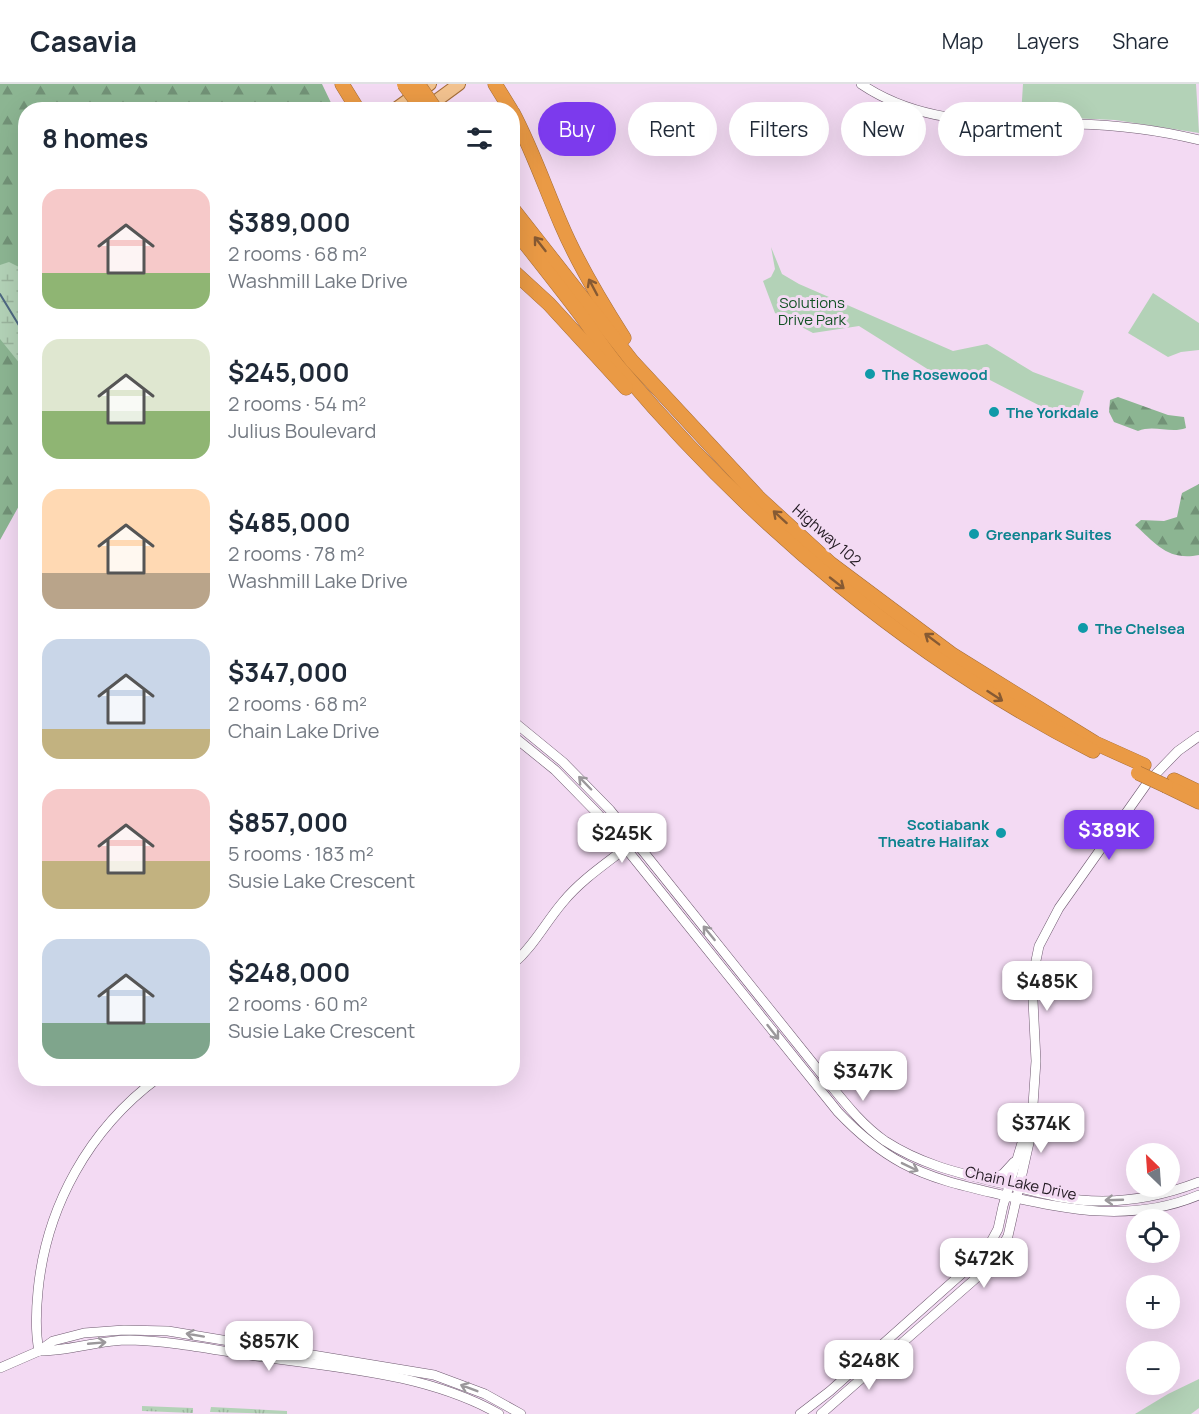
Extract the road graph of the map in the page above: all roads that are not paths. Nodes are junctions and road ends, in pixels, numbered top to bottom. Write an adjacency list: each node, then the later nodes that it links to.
1 (405, 84): 10 (highway, bridge)
2 (418, 84): 11 (highway, bridge)
3 (430, 84): 9 (main road)
4 (459, 84): 12 (main road)
5 (495, 84): 13 (highway)
6 (861, 84): 15 (street)
7 (345, 89): 8 (highway)
8 (353, 102)
9 (405, 102)
10 (417, 102)
11 (430, 102)
12 (434, 102)
13 (506, 102)
14 (520, 127): 19 (highway, one-way to 14)
15 (1199, 140)
16 (520, 218): 19 (highway, Highway 102, one-way to 16)
17 (520, 237): 20 (highway, Highway 102)
18 (520, 277): 20 (highway)
19 (759, 498): 24 (highway, Highway 102, one-way to 19)
20 (804, 558): 24 (highway, Highway 102, one-way to 24)
21 (520, 726): 28 (street, Chain Lake Drive, one-way to 21)
22 (1199, 736): 34 (street)
23 (520, 742): 29 (street, Chain Lake Drive)
24 (1141, 769): 25 (highway, Highway 102)
25 (1168, 782): 26 (highway, Highway 102); 27 (highway, Highway 102)
26 (1199, 792)
27 (1199, 802)
28 (635, 841): 29 (street); 31 (street, Chain Lake Drive, one-way to 28)
29 (626, 848): 30 (street); 32 (street, Chain Lake Drive)
30 (520, 957)
31 (745, 979): 32 (street); 36 (street, Chain Lake Drive)
32 (737, 986): 40 (street, Chain Lake Drive, one-way to 40)
33 (149, 1086): 42 (street)
34 (1031, 1115): 35 (street); 38 (street)
35 (1018, 1155): 36 (street); 38 (street)
36 (987, 1180): 38 (street, Chain Lake Drive)
37 (1199, 1182): 38 (street, Chain Lake Drive, one-way to 38)
38 (1015, 1186): 40 (street); 41 (street)
39 (1199, 1195): 41 (street, Chain Lake Drive)
40 (1006, 1196): 41 (street, Chain Lake Drive); 46 (street)
41 (1017, 1198): 47 (street)
42 (39, 1351): 43 (street); 44 (street, one-way to 44); 45 (street, one-way to 42)
43 (0, 1368)
44 (499, 1414)
45 (521, 1414)
46 (800, 1414)
47 (820, 1414)

